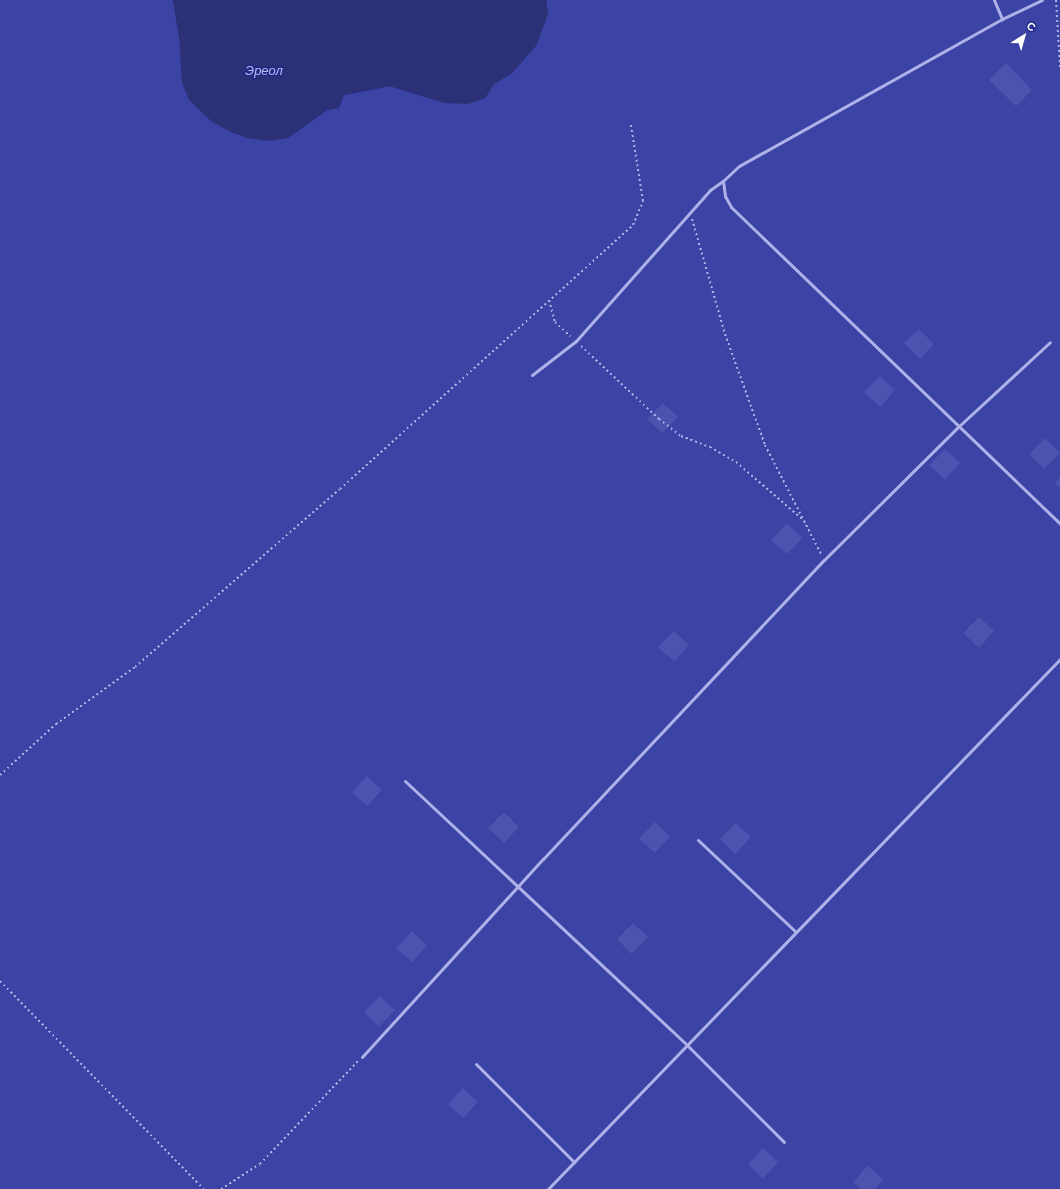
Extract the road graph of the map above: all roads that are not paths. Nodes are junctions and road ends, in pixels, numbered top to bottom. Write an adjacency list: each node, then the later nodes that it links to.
1 (994, 0): 3 (lane)
2 (1042, 0): 3 (lane)
3 (1002, 19): 4 (lane)
4 (723, 181): 6 (lane); 7 (lane)
5 (1050, 342): 7 (lane)
6 (532, 375)
7 (958, 427): 8 (lane); 12 (lane)
8 (1060, 524)
9 (1060, 659): 13 (lane)
10 (405, 781): 12 (lane)
11 (698, 840): 13 (lane)
12 (518, 886): 14 (lane); 15 (lane)
13 (796, 932): 14 (lane)
14 (687, 1045): 17 (lane); 18 (lane)
15 (362, 1057)
16 (476, 1064): 18 (lane)
17 (784, 1142)
18 (574, 1162): 19 (lane)
19 (548, 1189)

